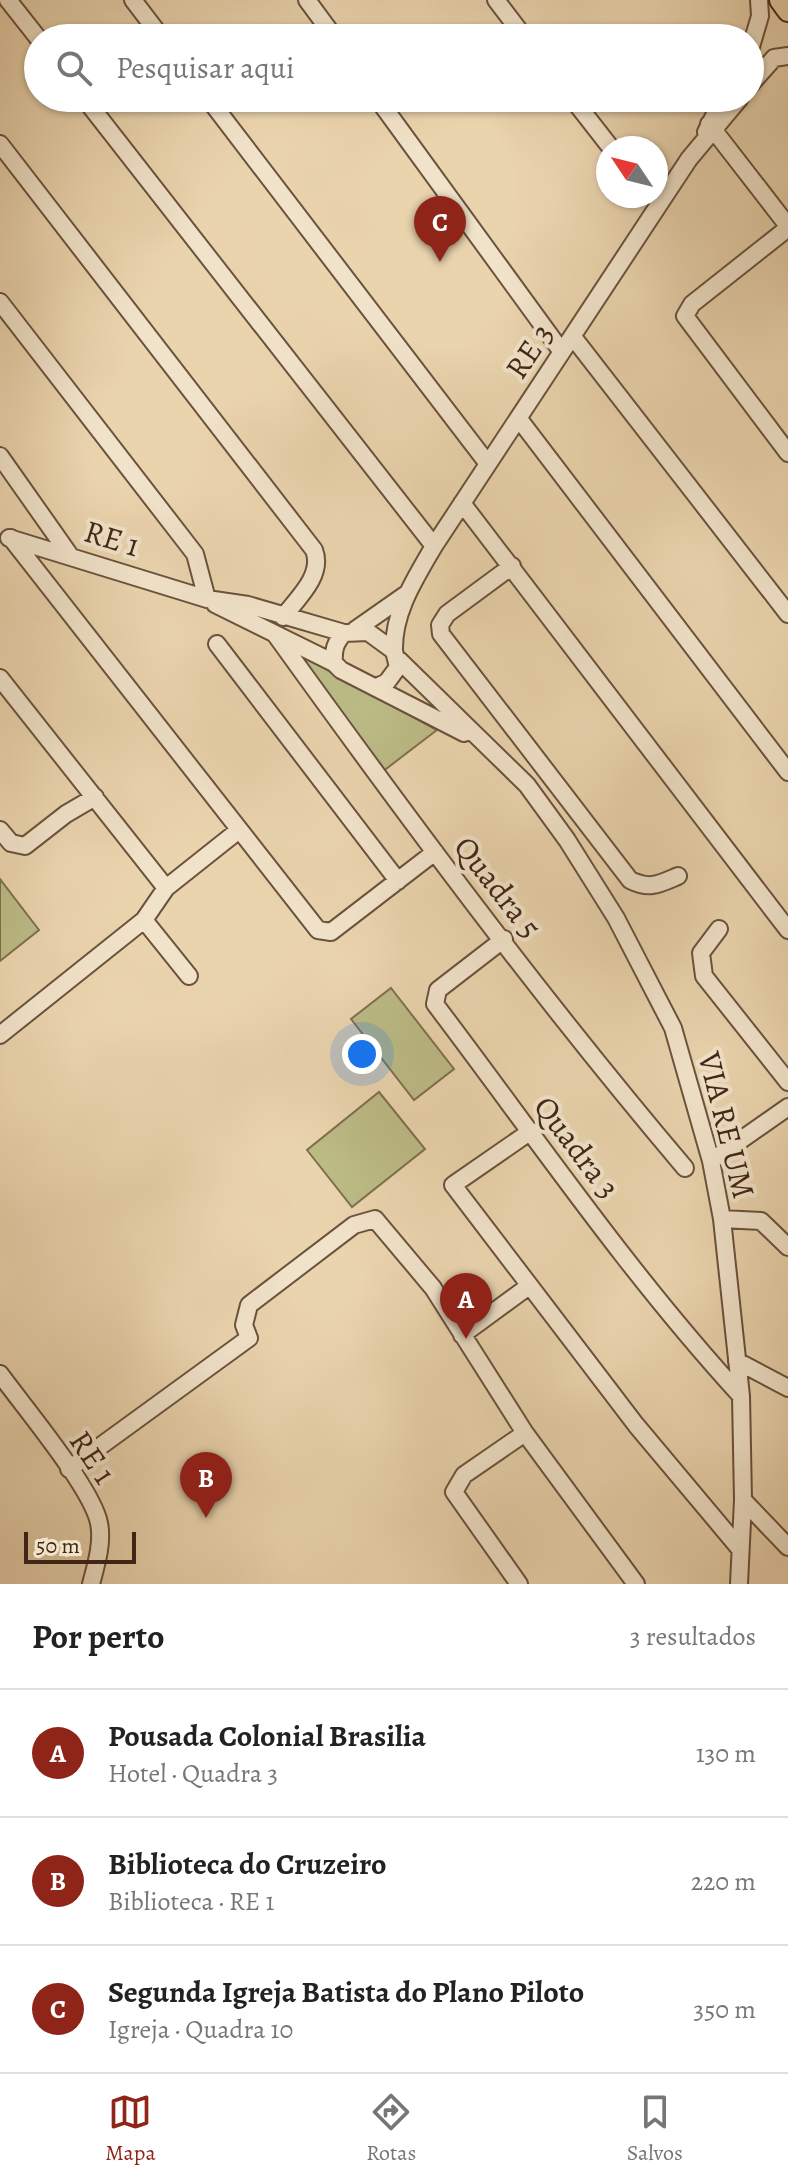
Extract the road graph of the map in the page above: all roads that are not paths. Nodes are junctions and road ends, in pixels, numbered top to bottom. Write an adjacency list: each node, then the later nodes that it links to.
1 (8, 0): 8 (street)
2 (133, 0): 9 (street)
3 (307, 0): 10 (street)
4 (496, 0): 11 (street)
5 (759, 0): 12 (street)
6 (780, 0): 7 (main road)
7 (788, 11)
8 (27, 24)
9 (151, 24)
10 (325, 24)
11 (514, 24)
12 (758, 24)
13 (788, 56): 14 (street)
14 (764, 69)
15 (95, 112): 36 (street)
16 (219, 112): 33 (street)
17 (387, 112): 29 (street)
18 (583, 112): 22 (street)
19 (718, 112): 21 (street, RE 3)
20 (726, 112): 21 (street, RE 3)
21 (712, 127): 24 (street, RE 3); 26 (street)
22 (602, 136)
23 (0, 144): 42 (street)
24 (668, 183)
25 (648, 208): 28 (street, RE 3)
26 (788, 227): 31 (street)
27 (0, 302): 40 (street)
28 (573, 337): 29 (street, RE 3); 41 (street)
29 (562, 352): 30 (street, RE 3)
30 (519, 419): 33 (street, RE 3); 51 (street)
31 (788, 453)
32 (0, 456): 37 (street)
33 (488, 464): 34 (street, RE 3)
34 (462, 503): 36 (street, RE 3); 38 (street)
35 (5, 536): 37 (street, RE 1); 54 (street)
36 (434, 546): 39 (street, RE 3)
37 (69, 554): 40 (street, RE 1)
38 (512, 566): 56 (street); 61 (street)
39 (407, 594): 43 (street, RE 3); 46 (street, RE 3)
40 (207, 599): 42 (street, RE 1); 44 (street, RE 1)
41 (788, 614)
42 (283, 617): 43 (street, RE 1)
43 (350, 632): 46 (street); 47 (street)
44 (275, 634): 47 (street, RE 1); 55 (street, Quadra 5)
45 (217, 644): 57 (street)
46 (397, 656): 49 (street); 50 (street, VIA RE UM)
47 (334, 663): 49 (street)
48 (0, 678): 52 (street)
49 (377, 687): 50 (street, VIA RE UM)
50 (479, 741): 68 (street, VIA RE UM)
51 (788, 772)
52 (95, 797): 53 (street); 58 (street)
53 (0, 830)
54 (239, 830): 57 (street); 58 (street)
55 (435, 852): 57 (street); 62 (street, Quadra 5)
56 (678, 876)
57 (398, 881)
58 (166, 888): 59 (street)
59 (144, 920): 63 (street); 64 (street)
60 (719, 929): 65 (street)
61 (788, 930)
62 (504, 939): 67 (street, Quadra 3); 69 (street, Quadra 5)
63 (189, 976)
64 (0, 1035)
65 (788, 1082)
66 (788, 1107): 68 (street)
67 (531, 1131): 72 (street); 77 (street, Quadra 3)
68 (711, 1161): 70 (street, VIA RE UM)
69 (685, 1168)
70 (722, 1219): 71 (street); 74 (street, VIA RE UM)
71 (788, 1247)
72 (529, 1286): 73 (street); 82 (street)
73 (462, 1335): 78 (street); 79 (street)
74 (737, 1361): 76 (street); 77 (street, VIA RE UM)
75 (0, 1374): 79 (street, RE 1)
76 (788, 1388)
77 (741, 1396): 80 (street, VIA RE UM)
78 (525, 1433): 83 (street); 85 (street)
79 (69, 1469): 84 (street, RE 1)
80 (743, 1500): 81 (street); 82 (street, VIA RE UM)
81 (788, 1547)
82 (740, 1549): 86 (street, VIA RE UM)
83 (510, 1581)
84 (93, 1584)
85 (636, 1584)
86 (739, 1584)

